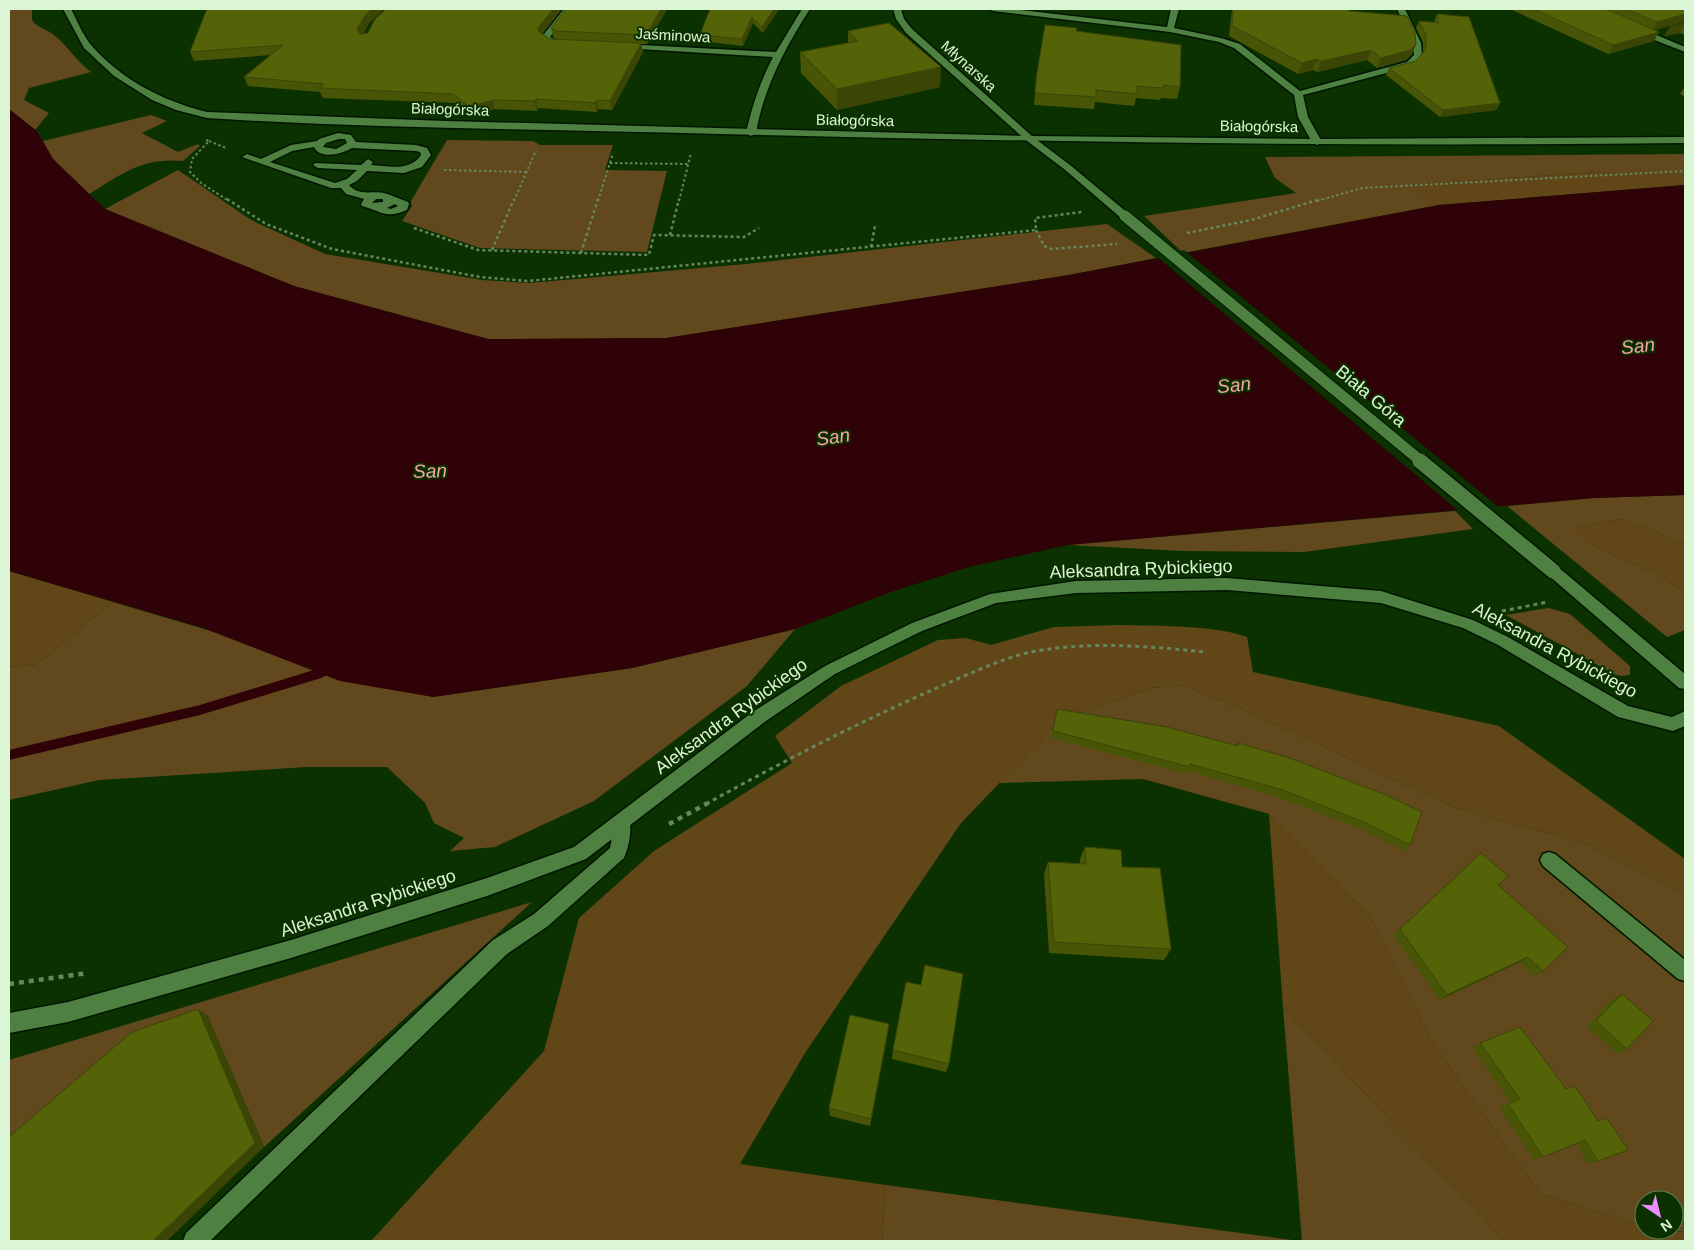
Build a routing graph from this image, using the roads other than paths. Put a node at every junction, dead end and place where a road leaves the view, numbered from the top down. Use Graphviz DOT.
graph roads {
  1 [pos="67,9"];
  2 [pos="568,9"];
  3 [pos="806,9"];
  4 [pos="897,9"];
  5 [pos="993,9"];
  6 [pos="1175,9"];
  7 [pos="1401,9"];
  8 [pos="1626,25"];
  9 [pos="1170,30"];
  10 [pos="1661,33"];
  11 [pos="1651,36"];
  12 [pos="574,44"];
  13 [pos="612,46"];
  14 [pos="1685,50"];
  15 [pos="778,55"];
  16 [pos="1298,94"];
  17 [pos="751,133"];
  18 [pos="1030,139"];
  19 [pos="1685,140"];
  20 [pos="1317,142"];
  21 [pos="318,144"];
  22 [pos="350,146"];
  23 [pos="380,147"];
  24 [pos="328,152"];
  25 [pos="247,158"];
  26 [pos="262,162"];
  27 [pos="318,165"];
  28 [pos="365,168"];
  29 [pos="305,177"];
  30 [pos="344,185"];
  31 [pos="385,204"];
  32 [pos="1685,683"];
  33 [pos="1685,718"];
  34 [pos="622,822"];
  35 [pos="1549,860"];
  36 [pos="1685,972"];
  37 [pos="9,1023"];
  38 [pos="194,1241"];
  1 -- 17 [label="street, Białogórska"];
  2 -- 12 [label="street"];
  3 -- 15 [label="street"];
  4 -- 18 [label="street, Młynarska"];
  5 -- 9 [label="street"];
  6 -- 9 [label="street"];
  7 -- 16 [label="street"];
  8 -- 11 [label="street"];
  9 -- 16 [label="street"];
  10 -- 11 [label="street"];
  11 -- 14 [label="street"];
  13 -- 15 [label="street, Jaśminowa"];
  15 -- 17 [label="street"];
  16 -- 20 [label="street"];
  17 -- 18 [label="street, Białogórska"];
  18 -- 20 [label="street, Białogórska"];
  18 -- 32 [label="street, Biała Góra, bridge"];
  19 -- 20 [label="street, Białogórska"];
  21 -- 22 [label="street"];
  21 -- 24 [label="street"];
  21 -- 26 [label="street"];
  22 -- 23 [label="street"];
  22 -- 24 [label="street"];
  23 -- 28 [label="street"];
  23 -- 28 [label="street"];
  24 -- 27 [label="street"];
  25 -- 26 [label="street"];
  26 -- 29 [label="street"];
  27 -- 28 [label="street"];
  27 -- 29 [label="street"];
  28 -- 30 [label="street"];
  29 -- 30 [label="street"];
  30 -- 31 [label="street"];
  33 -- 34 [label="street, Aleksandra Rybickiego"];
  34 -- 37 [label="street, Aleksandra Rybickiego"];
  34 -- 38 [label="street"];
  35 -- 36 [label="street"];
}
